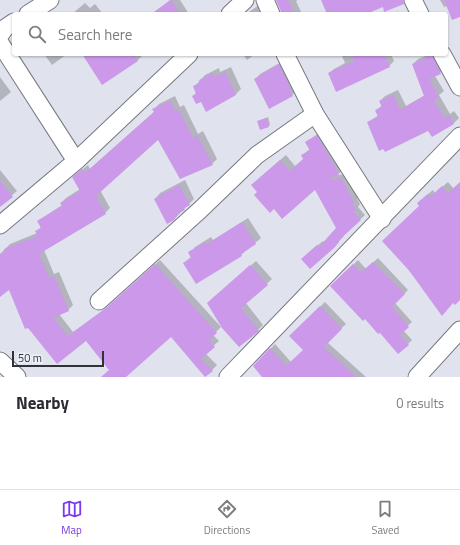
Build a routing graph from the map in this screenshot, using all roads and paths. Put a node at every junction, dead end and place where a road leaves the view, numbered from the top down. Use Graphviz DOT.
graph roads {
  1 [pos="50,0"];
  2 [pos="245,0"];
  3 [pos="266,0"];
  4 [pos="413,0"];
  5 [pos="31,12"];
  6 [pos="232,12"];
  7 [pos="269,12"];
  8 [pos="419,12"];
  9 [pos="12,23"];
  10 [pos="0,35"];
  11 [pos="0,43"];
  12 [pos="187,56"];
  13 [pos="286,56"];
  14 [pos="443,56"];
  15 [pos="460,87"];
  16 [pos="315,114"];
  17 [pos="460,136"];
  18 [pos="76,161"];
  19 [pos="382,219"];
  20 [pos="0,225"];
  21 [pos="99,301"];
  22 [pos="460,330"];
  23 [pos="0,361"];
  24 [pos="17,377"];
  25 [pos="228,377"];
  26 [pos="417,377"];
  1 -- 5 [label="street"];
  2 -- 6 [label="street"];
  3 -- 7 [label="street"];
  4 -- 8 [label="street"];
  9 -- 10 [label="street"];
  11 -- 18 [label="street"];
  12 -- 18 [label="street"];
  13 -- 16 [label="street"];
  14 -- 15 [label="street"];
  16 -- 19 [label="street"];
  16 -- 21 [label="street"];
  17 -- 19 [label="street"];
  18 -- 20 [label="street"];
  19 -- 25 [label="street"];
  22 -- 26 [label="street"];
  23 -- 24 [label="street"];
}
